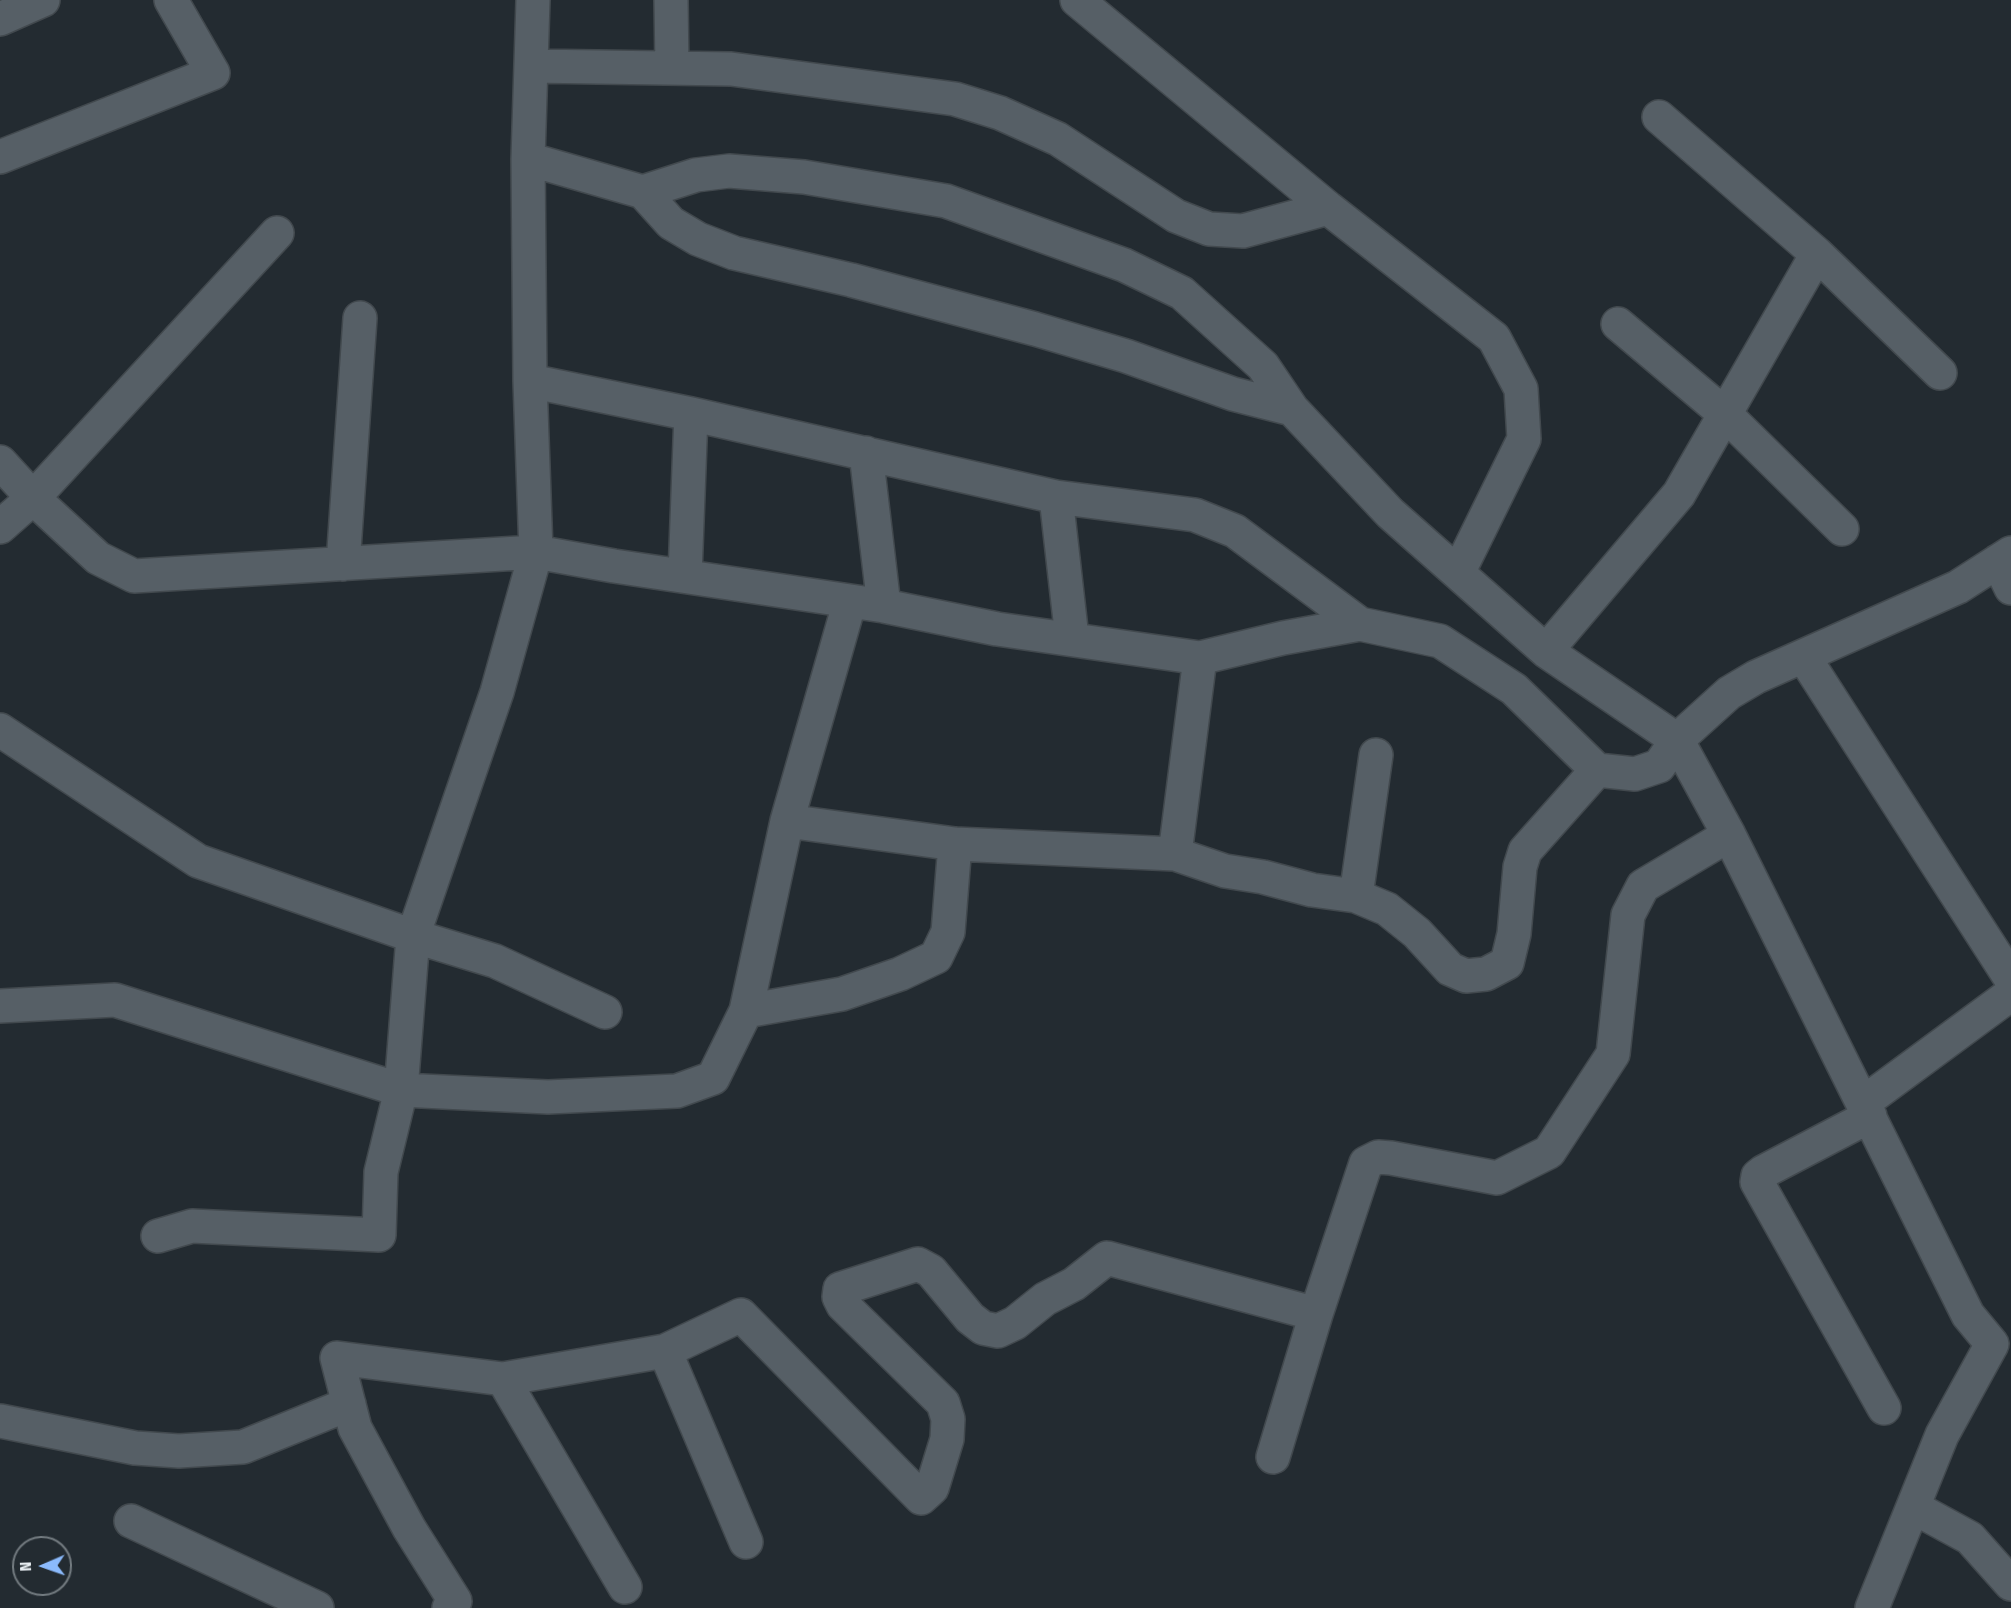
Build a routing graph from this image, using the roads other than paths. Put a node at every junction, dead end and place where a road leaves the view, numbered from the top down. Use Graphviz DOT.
graph roads {
  1 [pos="43,0"];
  2 [pos="171,0"];
  3 [pos="534,0"];
  4 [pos="671,0"];
  5 [pos="1077,0"];
  6 [pos="0,19"];
  7 [pos="531,66"];
  8 [pos="672,68"];
  9 [pos="1659,117"];
  10 [pos="0,157"];
  11 [pos="528,159"];
  12 [pos="643,192"];
  13 [pos="1328,208"];
  14 [pos="277,233"];
  15 [pos="1817,254"];
  16 [pos="360,318"];
  17 [pos="1618,324"];
  18 [pos="1940,373"];
  19 [pos="530,381"];
  20 [pos="1292,409"];
  21 [pos="691,414"];
  22 [pos="1726,415"];
  23 [pos="866,453"];
  24 [pos="0,462"];
  25 [pos="1056,497"];
  26 [pos="33,498"];
  27 [pos="0,527"];
  28 [pos="1842,529"];
  29 [pos="536,552"];
  30 [pos="344,564"];
  31 [pos="2007,567"];
  32 [pos="1458,573"];
  33 [pos="685,575"];
  34 [pos="850,601"];
  35 [pos="884,606"];
  36 [pos="1360,624"];
  37 [pos="1072,638"];
  38 [pos="1546,651"];
  39 [pos="1804,657"];
  40 [pos="1200,658"];
  41 [pos="0,730"];
  42 [pos="1677,740"];
  43 [pos="1376,754"];
  44 [pos="1597,770"];
  45 [pos="787,821"];
  46 [pos="1729,834"];
  47 [pos="955,844"];
  48 [pos="1175,854"];
  49 [pos="1356,897"];
  50 [pos="413,936"];
  51 [pos="2011,979"];
  52 [pos="2011,994"];
  53 [pos="0,1006"];
  54 [pos="746,1011"];
  55 [pos="605,1012"];
  56 [pos="401,1090"];
  57 [pos="1866,1109"];
  58 [pos="158,1236"];
  59 [pos="1316,1314"];
  60 [pos="2001,1341"];
  61 [pos="665,1351"];
  62 [pos="503,1379"];
  63 [pos="349,1404"];
  64 [pos="1884,1408"];
  65 [pos="0,1421"];
  66 [pos="1273,1457"];
  67 [pos="1913,1506"];
  68 [pos="131,1521"];
  69 [pos="746,1542"];
  70 [pos="2011,1584"];
  71 [pos="625,1587"];
  72 [pos="317,1608"];
  73 [pos="449,1608"];
  74 [pos="1872,1608"];
  1 -- 6 [label="street"];
  2 -- 10 [label="street"];
  3 -- 7 [label="street"];
  4 -- 8 [label="street"];
  5 -- 13 [label="street"];
  7 -- 8 [label="street"];
  7 -- 11 [label="street"];
  8 -- 13 [label="street"];
  9 -- 15 [label="street"];
  11 -- 12 [label="street"];
  11 -- 19 [label="street"];
  12 -- 20 [label="street"];
  12 -- 20 [label="street"];
  13 -- 32 [label="street"];
  14 -- 26 [label="street"];
  15 -- 18 [label="street"];
  15 -- 22 [label="street"];
  16 -- 30 [label="street"];
  17 -- 22 [label="street"];
  19 -- 21 [label="street"];
  19 -- 29 [label="street"];
  20 -- 32 [label="street"];
  21 -- 23 [label="street"];
  21 -- 33 [label="street"];
  22 -- 28 [label="street"];
  22 -- 38 [label="street"];
  23 -- 25 [label="street"];
  23 -- 35 [label="street"];
  24 -- 26 [label="street"];
  25 -- 36 [label="street"];
  25 -- 37 [label="street"];
  26 -- 27 [label="street"];
  26 -- 30 [label="street"];
  29 -- 30 [label="street"];
  29 -- 33 [label="street"];
  29 -- 50 [label="street"];
  31 -- 39 [label="street"];
  32 -- 38 [label="street"];
  33 -- 34 [label="street"];
  34 -- 35 [label="street"];
  34 -- 45 [label="street"];
  35 -- 37 [label="street"];
  36 -- 40 [label="street"];
  36 -- 44 [label="street"];
  37 -- 40 [label="street"];
  38 -- 42 [label="street"];
  39 -- 42 [label="street"];
  39 -- 51 [label="street"];
  40 -- 48 [label="street"];
  41 -- 50 [label="street"];
  42 -- 44 [label="street"];
  42 -- 46 [label="street"];
  43 -- 49 [label="street"];
  44 -- 49 [label="street"];
  45 -- 47 [label="street"];
  45 -- 54 [label="street"];
  46 -- 57 [label="street"];
  46 -- 59 [label="street"];
  47 -- 48 [label="street"];
  47 -- 54 [label="street"];
  48 -- 49 [label="street"];
  50 -- 55 [label="street"];
  50 -- 56 [label="street"];
  52 -- 57 [label="street"];
  53 -- 56 [label="street"];
  54 -- 56 [label="street"];
  56 -- 58 [label="street"];
  57 -- 60 [label="street"];
  57 -- 64 [label="street"];
  59 -- 61 [label="street"];
  59 -- 66 [label="street"];
  60 -- 67 [label="street"];
  61 -- 62 [label="street"];
  61 -- 69 [label="street"];
  62 -- 63 [label="street"];
  62 -- 71 [label="street"];
  63 -- 65 [label="street"];
  63 -- 73 [label="street"];
  67 -- 70 [label="street"];
  67 -- 74 [label="street"];
  68 -- 72 [label="street"];
}
